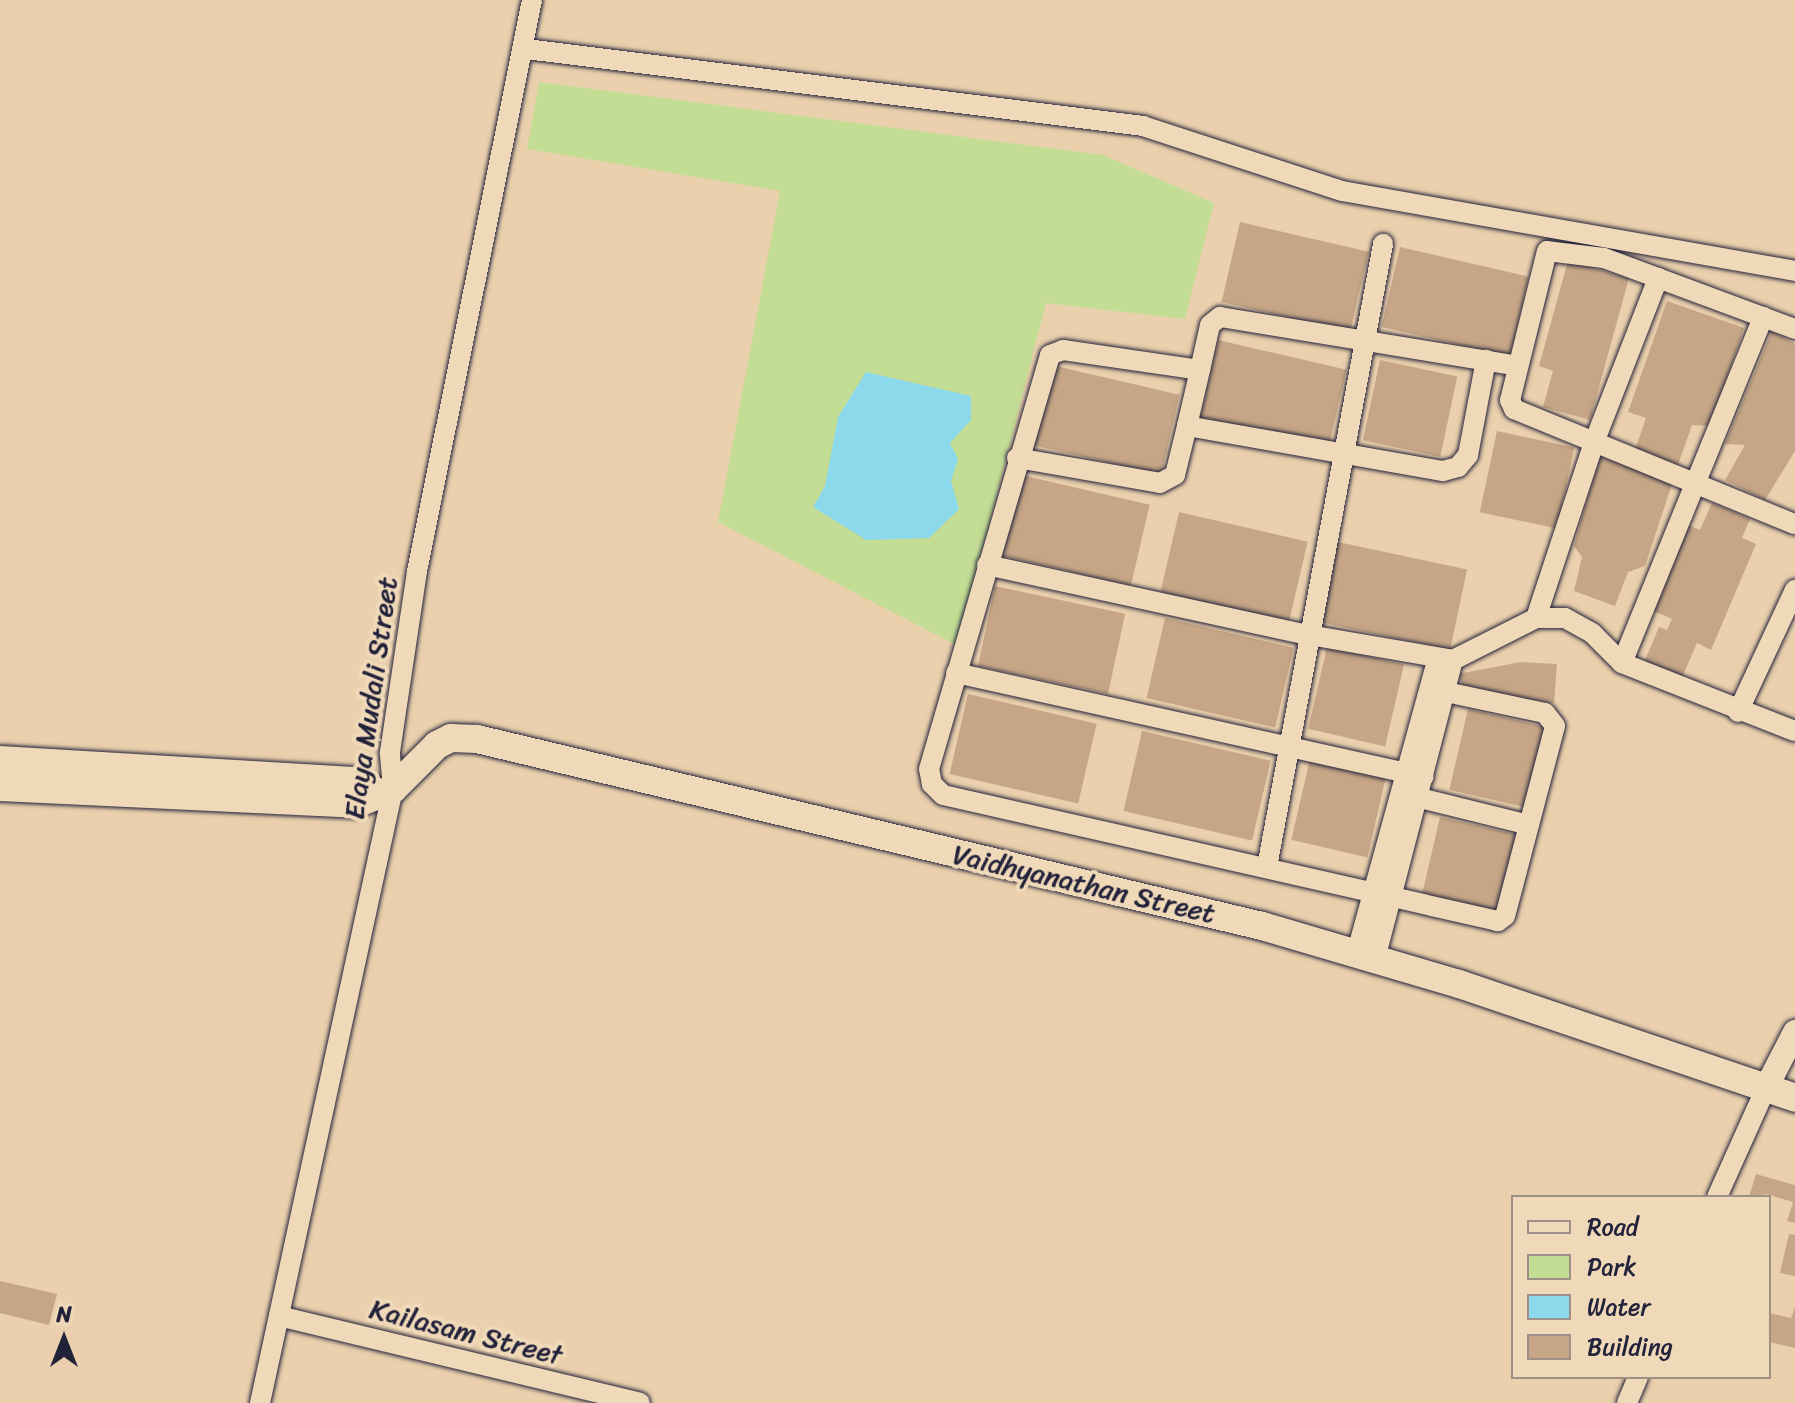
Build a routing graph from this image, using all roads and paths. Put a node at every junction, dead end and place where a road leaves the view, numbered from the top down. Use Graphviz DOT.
graph roads {
  1 [pos="532,0"];
  2 [pos="526,49"];
  3 [pos="1383,244"];
  4 [pos="1795,271"];
  5 [pos="1658,278"];
  6 [pos="1763,317"];
  7 [pos="1795,329"];
  8 [pos="1365,341"];
  9 [pos="1486,360"];
  10 [pos="1518,366"];
  11 [pos="1200,370"];
  12 [pos="1187,426"];
  13 [pos="1595,440"];
  14 [pos="1342,455"];
  15 [pos="1017,458"];
  16 [pos="1696,483"];
  17 [pos="1795,524"];
  18 [pos="987,565"];
  19 [pos="1795,590"];
  20 [pos="1536,618"];
  21 [pos="1309,635"];
  22 [pos="1446,659"];
  23 [pos="1622,663"];
  24 [pos="956,673"];
  25 [pos="1446,692"];
  26 [pos="1738,712"];
  27 [pos="1795,731"];
  28 [pos="1289,747"];
  29 [pos="0,760"];
  30 [pos="1416,775"];
  31 [pos="154,780"];
  32 [pos="0,787"];
  33 [pos="385,790"];
  34 [pos="1420,798"];
  35 [pos="1529,825"];
  36 [pos="1267,867"];
  37 [pos="1383,894"];
  38 [pos="1366,957"];
  39 [pos="1795,1032"];
  40 [pos="1767,1086"];
  41 [pos="1795,1098"];
  42 [pos="1718,1195"];
  43 [pos="279,1316"];
  44 [pos="1637,1379"];
  45 [pos="634,1402"];
  46 [pos="260,1403"];
  47 [pos="1627,1403"];
  1 -- 2 [label="street, Elaya Mudali Street"];
  2 -- 4 [label="street"];
  2 -- 33 [label="street, Elaya Mudali Street"];
  3 -- 8 [label="street"];
  5 -- 6 [label="street"];
  5 -- 10 [label="street"];
  5 -- 13 [label="street"];
  6 -- 7 [label="street"];
  6 -- 16 [label="street"];
  8 -- 9 [label="street"];
  8 -- 11 [label="street"];
  8 -- 14 [label="street"];
  9 -- 10 [label="street"];
  9 -- 14 [label="street"];
  10 -- 13 [label="street"];
  11 -- 12 [label="street"];
  11 -- 15 [label="street"];
  12 -- 14 [label="street"];
  12 -- 15 [label="street"];
  13 -- 16 [label="street"];
  13 -- 20 [label="street"];
  14 -- 21 [label="street"];
  15 -- 18 [label="street"];
  16 -- 17 [label="street"];
  16 -- 23 [label="street"];
  18 -- 21 [label="street"];
  18 -- 24 [label="street"];
  19 -- 26 [label="street"];
  20 -- 22 [label="street"];
  20 -- 23 [label="street"];
  21 -- 22 [label="street"];
  21 -- 28 [label="street"];
  22 -- 25 [label="street"];
  22 -- 30 [label="street"];
  23 -- 26 [label="street"];
  24 -- 28 [label="street"];
  24 -- 36 [label="street"];
  25 -- 30 [label="street"];
  25 -- 35 [label="street"];
  26 -- 27 [label="street"];
  28 -- 30 [label="street"];
  28 -- 36 [label="street"];
  29 -- 31 [label="main road"];
  30 -- 34 [label="street"];
  30 -- 37 [label="street"];
  31 -- 32 [label="main road"];
  31 -- 33 [label="main road, Vaidhyanathan Street"];
  33 -- 38 [label="main road, Vaidhyanathan Street"];
  33 -- 43 [label="street, Elaya Mudali Street"];
  34 -- 35 [label="street"];
  34 -- 37 [label="street"];
  35 -- 37 [label="street"];
  36 -- 37 [label="street"];
  37 -- 38 [label="street"];
  38 -- 40 [label="main road, Vaidhyanathan Street"];
  39 -- 40 [label="street"];
  40 -- 41 [label="main road, Vaidhyanathan Street"];
  40 -- 42 [label="street"];
  43 -- 45 [label="street, Kailasam Street"];
  43 -- 46 [label="street, Elaya Mudali Street"];
  44 -- 47 [label="street"];
}
